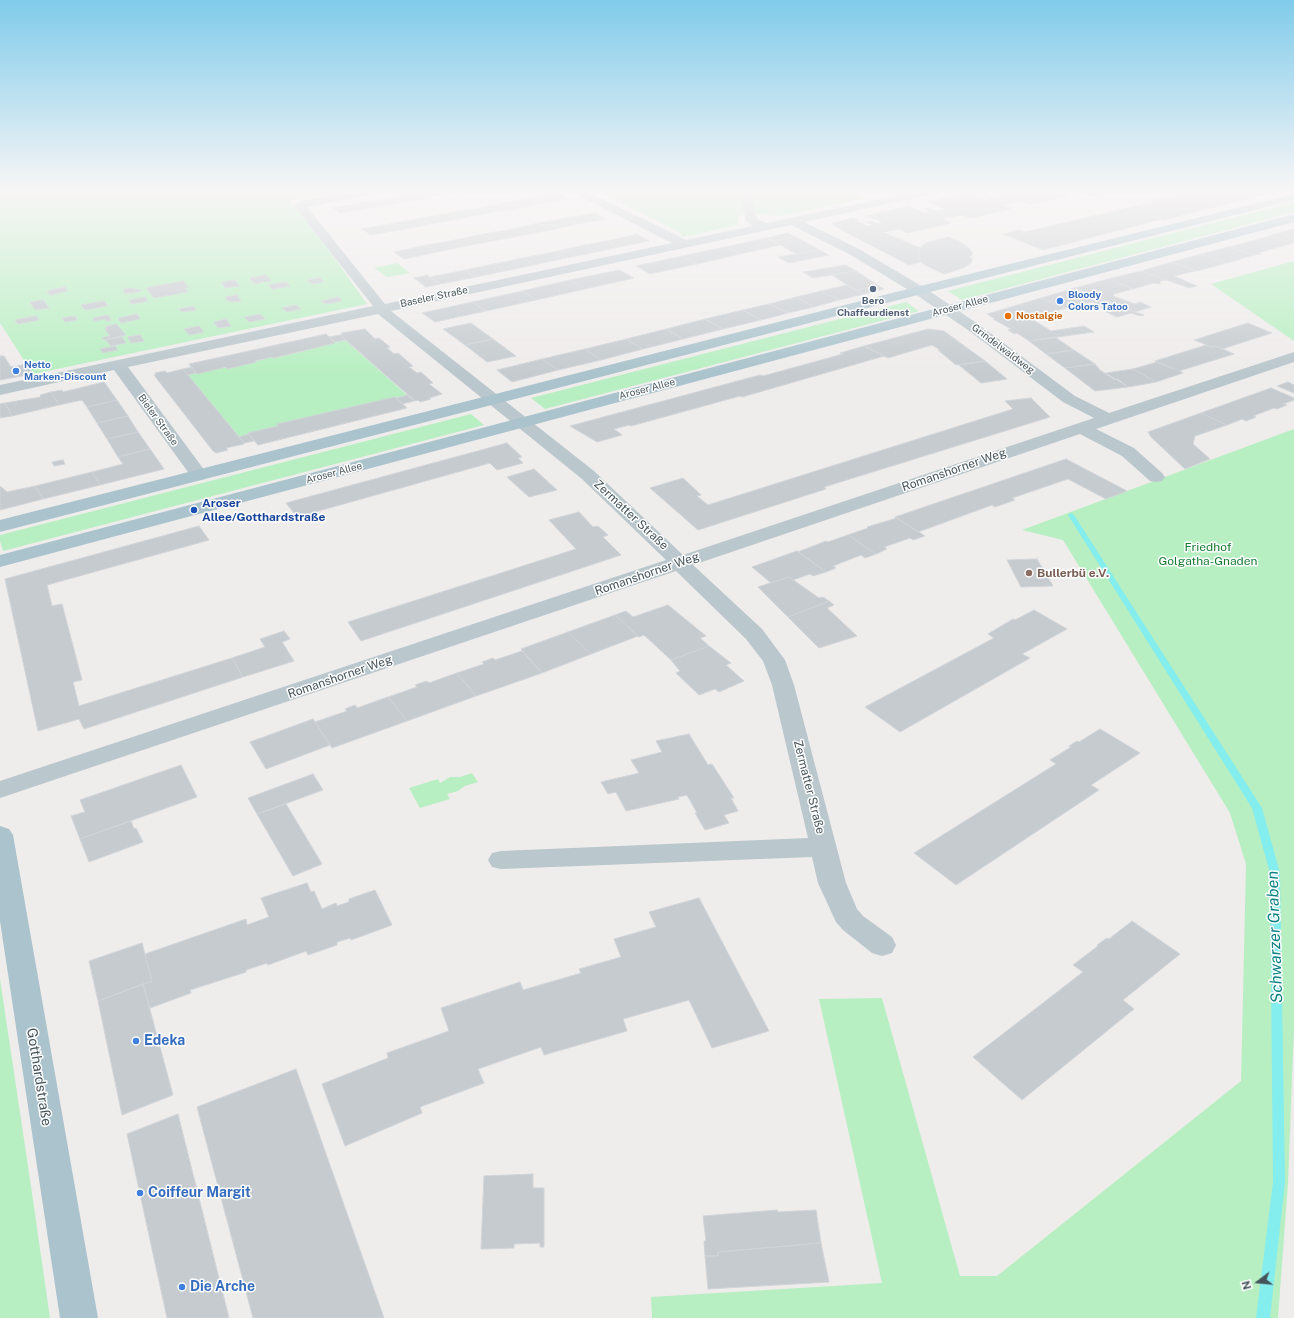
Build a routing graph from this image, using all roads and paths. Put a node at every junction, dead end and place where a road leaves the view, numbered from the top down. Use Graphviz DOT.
graph roads {
  1 [pos="336,252"];
  2 [pos="649,252"];
  3 [pos="854,252"];
  4 [pos="1077,252"];
  5 [pos="1168,252"];
  6 [pos="920,291"];
  7 [pos="382,309"];
  8 [pos="948,310"];
  9 [pos="1294,358"];
  10 [pos="118,365"];
  11 [pos="0,390"];
  12 [pos="494,400"];
  13 [pos="1107,419"];
  14 [pos="523,422"];
  15 [pos="1081,428"];
  16 [pos="199,475"];
  17 [pos="1156,477"];
  18 [pos="0,526"];
  19 [pos="0,561"];
  20 [pos="680,562"];
  21 [pos="0,790"];
  22 [pos="0,835"];
  23 [pos="824,847"];
  24 [pos="501,860"];
  25 [pos="882,945"];
  26 [pos="78,1318"];
  1 -- 7 [label="street, Zermatter Straße"];
  2 -- 7 [label="street, Baseler Straße"];
  3 -- 6 [label="street, Grindelwaldweg"];
  4 -- 6 [label="main road, Aroser Allee"];
  5 -- 8 [label="main road, Aroser Allee"];
  6 -- 8 [label="street, Grindelwaldweg"];
  6 -- 12 [label="main road, Aroser Allee"];
  7 -- 10 [label="street, Baseler Straße"];
  7 -- 12 [label="street, Zermatter Straße"];
  8 -- 13 [label="street, Grindelwaldweg"];
  8 -- 14 [label="main road, Aroser Allee"];
  9 -- 13 [label="street, Romanshorner Weg"];
  10 -- 11 [label="street, Baseler Straße"];
  10 -- 16 [label="street, Bieler Straße"];
  12 -- 14 [label="street, Zermatter Straße"];
  12 -- 16 [label="main road, Aroser Allee"];
  13 -- 15 [label="street, Romanshorner Weg"];
  14 -- 19 [label="main road, Aroser Allee"];
  14 -- 20 [label="street, Zermatter Straße"];
  15 -- 17 [label="street"];
  15 -- 20 [label="street, Romanshorner Weg"];
  16 -- 18 [label="main road, Aroser Allee"];
  20 -- 21 [label="street, Romanshorner Weg"];
  20 -- 23 [label="street, Zermatter Straße"];
  22 -- 26 [label="main road, Gotthardstraße"];
  23 -- 24 [label="street"];
  23 -- 25 [label="street, Zermatter Straße"];
}
